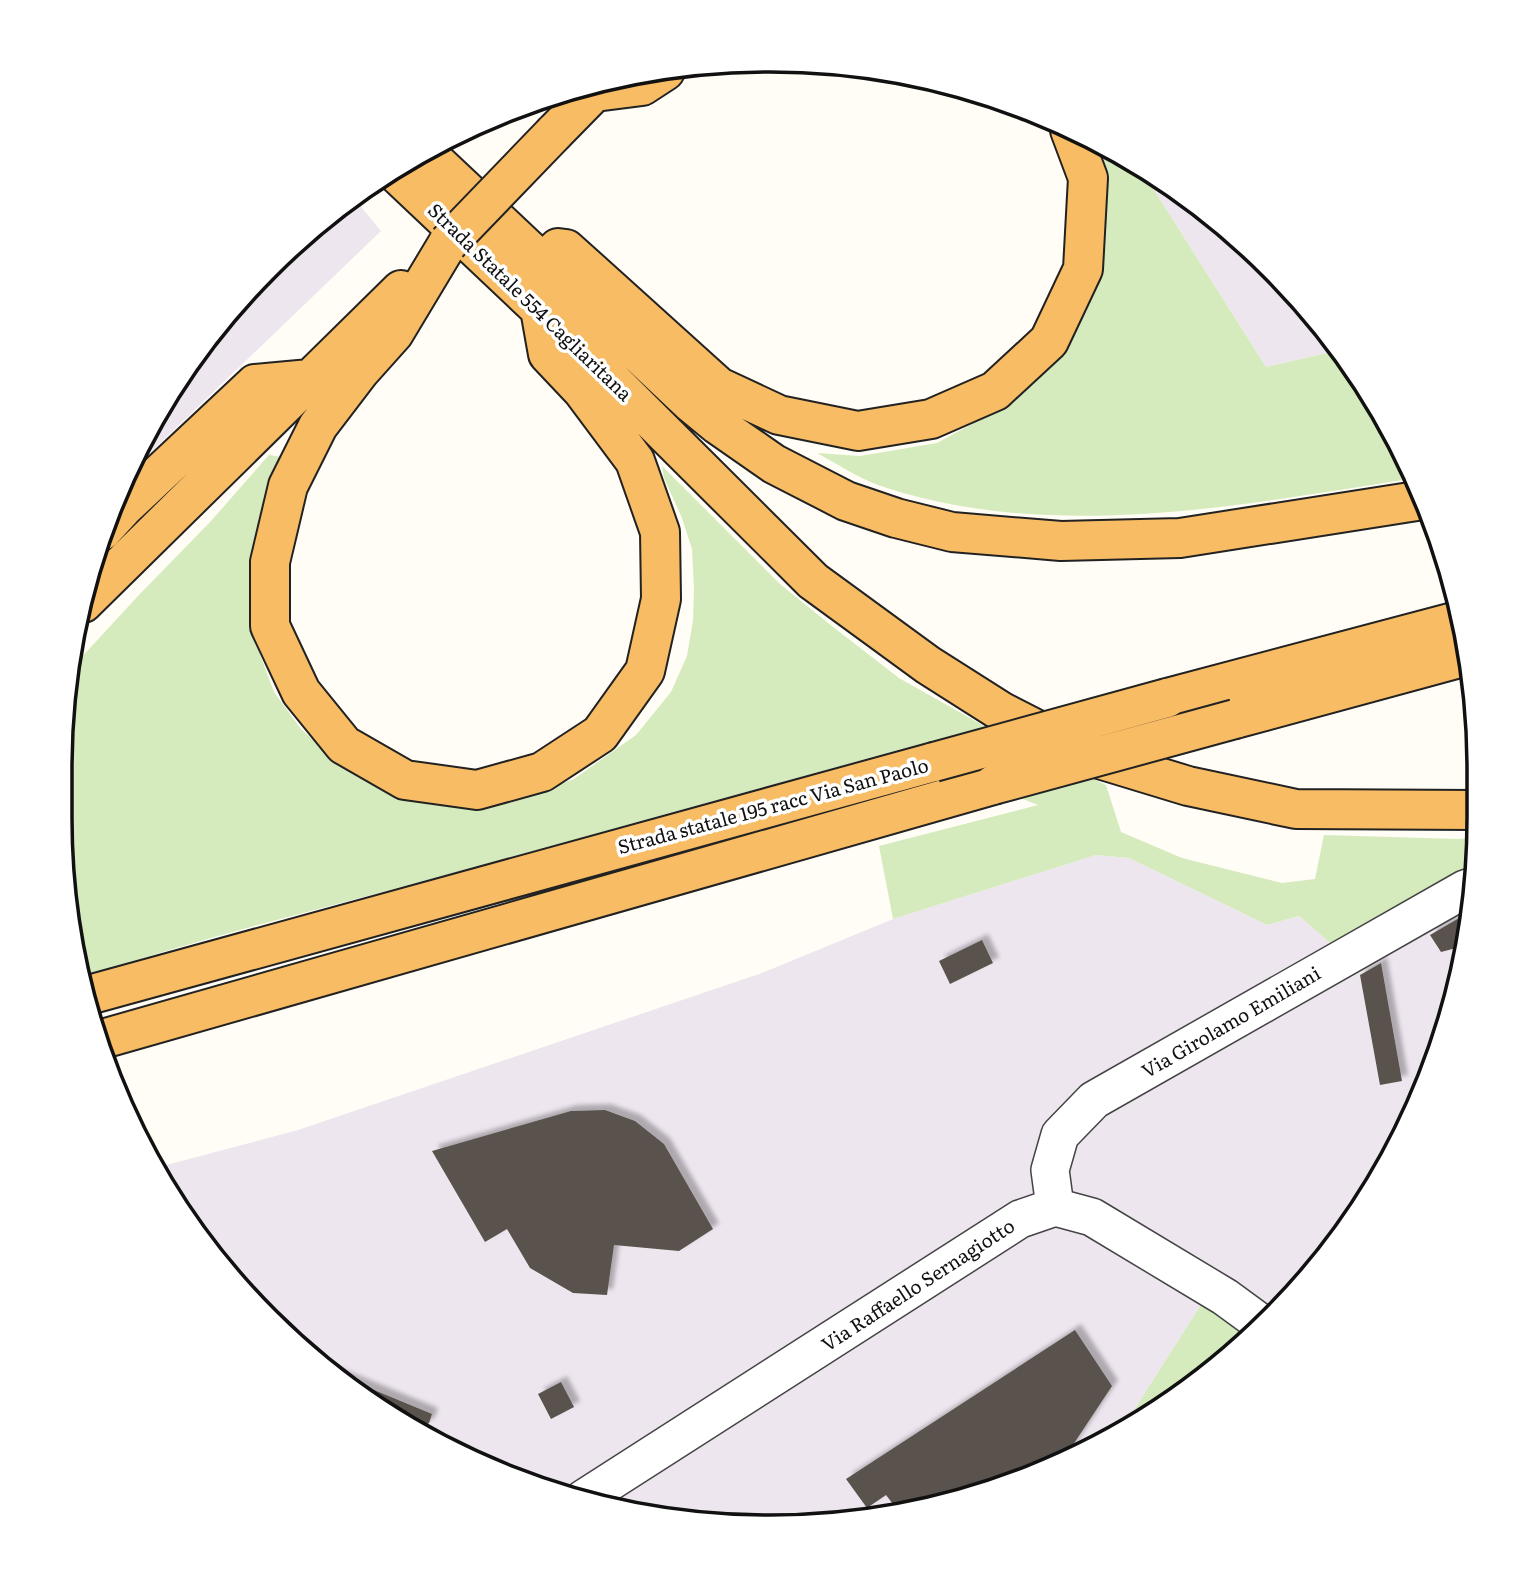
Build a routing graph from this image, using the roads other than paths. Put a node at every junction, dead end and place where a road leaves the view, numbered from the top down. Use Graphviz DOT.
graph roads {
  1 [pos="647,83"];
  2 [pos="629,86"];
  3 [pos="591,96"];
  4 [pos="1075,142"];
  5 [pos="432,159"];
  6 [pos="401,177"];
  7 [pos="519,241"];
  8 [pos="540,309"];
  9 [pos="385,324"];
  10 [pos="310,379"];
  11 [pos="1413,501"];
  12 [pos="123,509"];
  13 [pos="96,591"];
  14 [pos="1451,623"];
  15 [pos="1458,658"];
  16 [pos="1467,810"];
  17 [pos="1463,890"];
  18 [pos="95,993"];
  19 [pos="108,1038"];
  20 [pos="1055,1207"];
  21 [pos="1255,1319"];
  22 [pos="594,1492"];
  1 -- 2 [label="highway"];
  3 -- 9 [label="highway, bridge"];
  4 -- 7 [label="highway"];
  5 -- 7 [label="highway, Strada Statale 554 Cagliaritana"];
  6 -- 8 [label="highway, Strada Statale 554 Cagliaritana"];
  7 -- 11 [label="highway, Strada Statale 554 Cagliaritana"];
  8 -- 9 [label="highway"];
  8 -- 16 [label="highway, Strada Statale 554 Cagliaritana"];
  9 -- 10 [label="highway"];
  10 -- 12 [label="highway"];
  10 -- 13 [label="highway"];
  14 -- 18 [label="highway, Strada statale 195 racc Via San Paolo, bridge"];
  15 -- 19 [label="highway, Strada statale 195 racc Via San Paolo, bridge"];
  17 -- 20 [label="street, Via Girolamo Emiliani"];
  20 -- 21 [label="street"];
  20 -- 22 [label="street, Via Raffaello Sernagiotto"];
}
